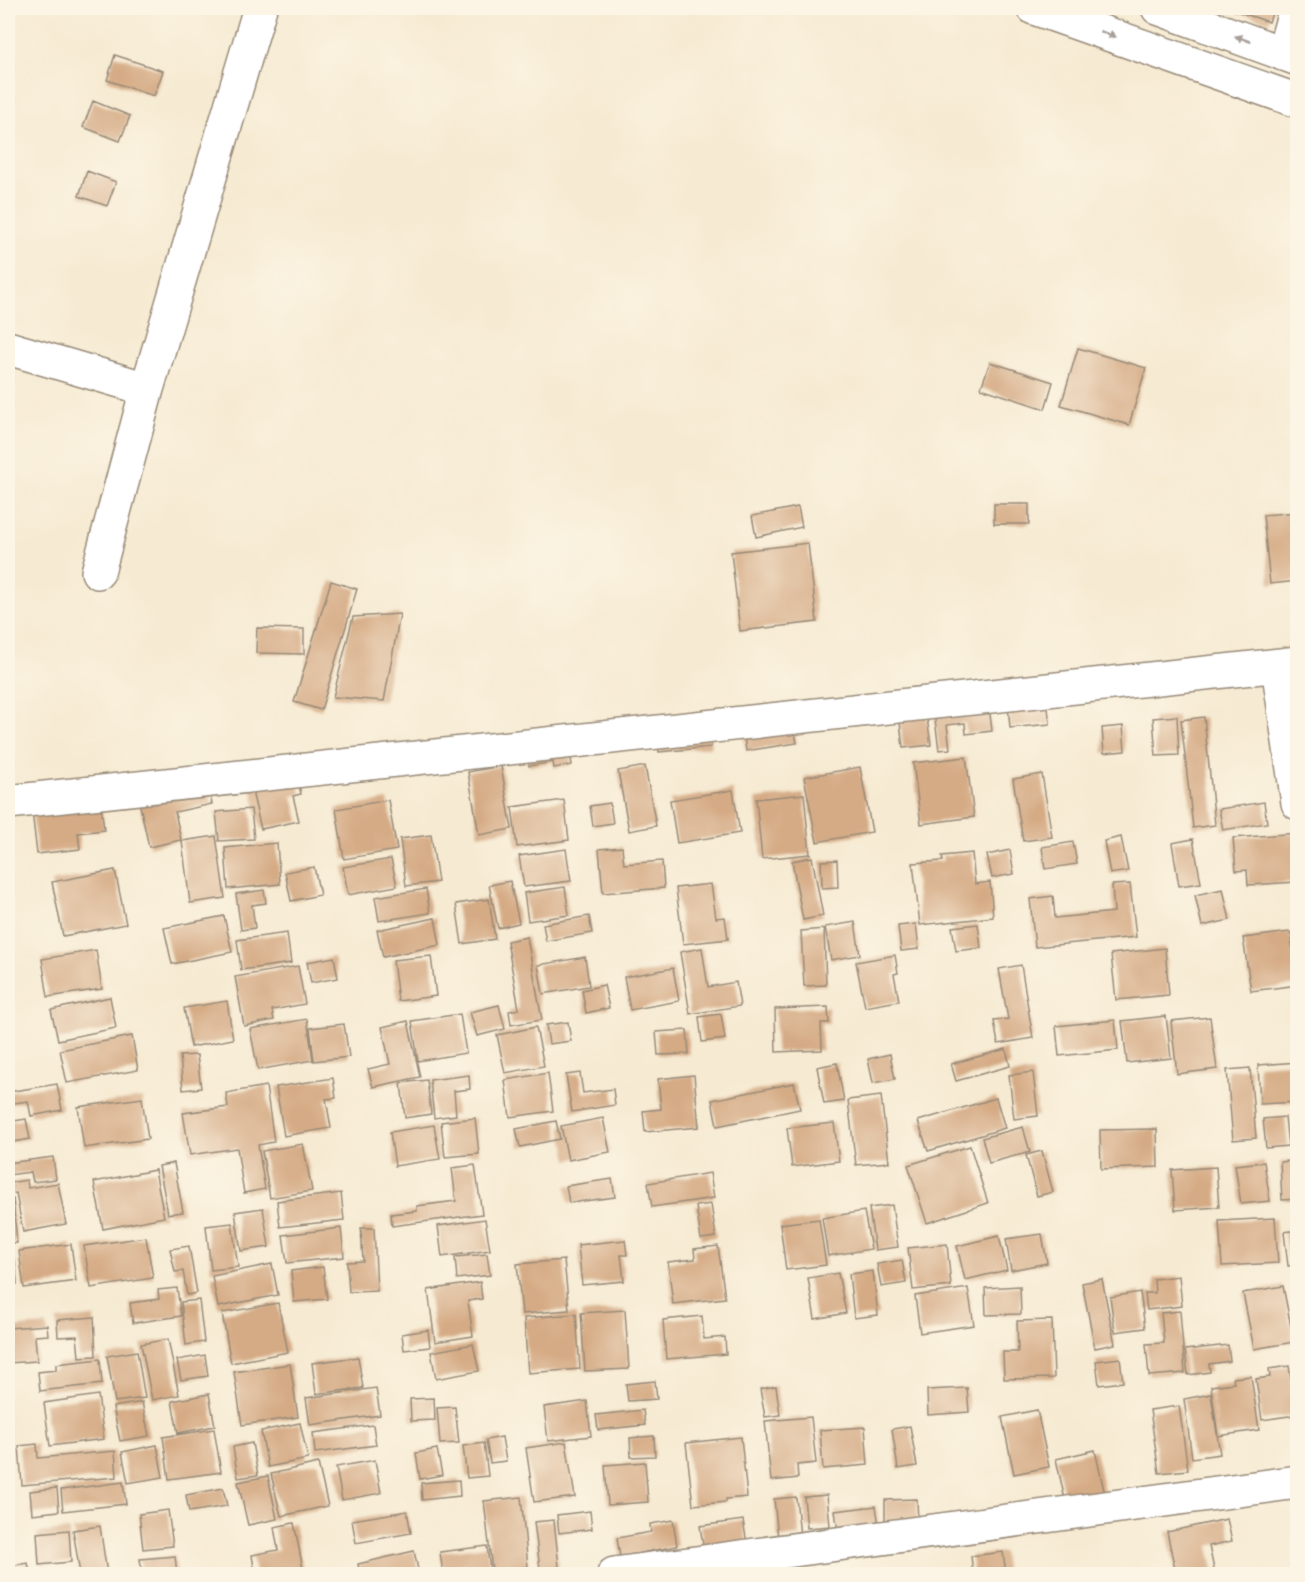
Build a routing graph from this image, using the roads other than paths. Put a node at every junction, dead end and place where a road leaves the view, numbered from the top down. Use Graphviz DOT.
graph roads {
  1 [pos="260,8"];
  2 [pos="1034,8"];
  3 [pos="1158,8"];
  4 [pos="1296,8"];
  5 [pos="1290,56"];
  6 [pos="1298,101"];
  7 [pos="8,348"];
  8 [pos="147,390"];
  9 [pos="98,572"];
  10 [pos="1288,664"];
  11 [pos="8,802"];
  12 [pos="1298,803"];
  13 [pos="1298,1482"];
  14 [pos="614,1575"];
  1 -- 8 [label="street"];
  2 -- 6 [label="street, one-way"];
  5 -- 3 [label="street, one-way"];
  4 -- 5 [label="street"];
  7 -- 8 [label="street"];
  8 -- 9 [label="street"];
  10 -- 11 [label="street"];
  10 -- 12 [label="street"];
  13 -- 14 [label="street"];
}
